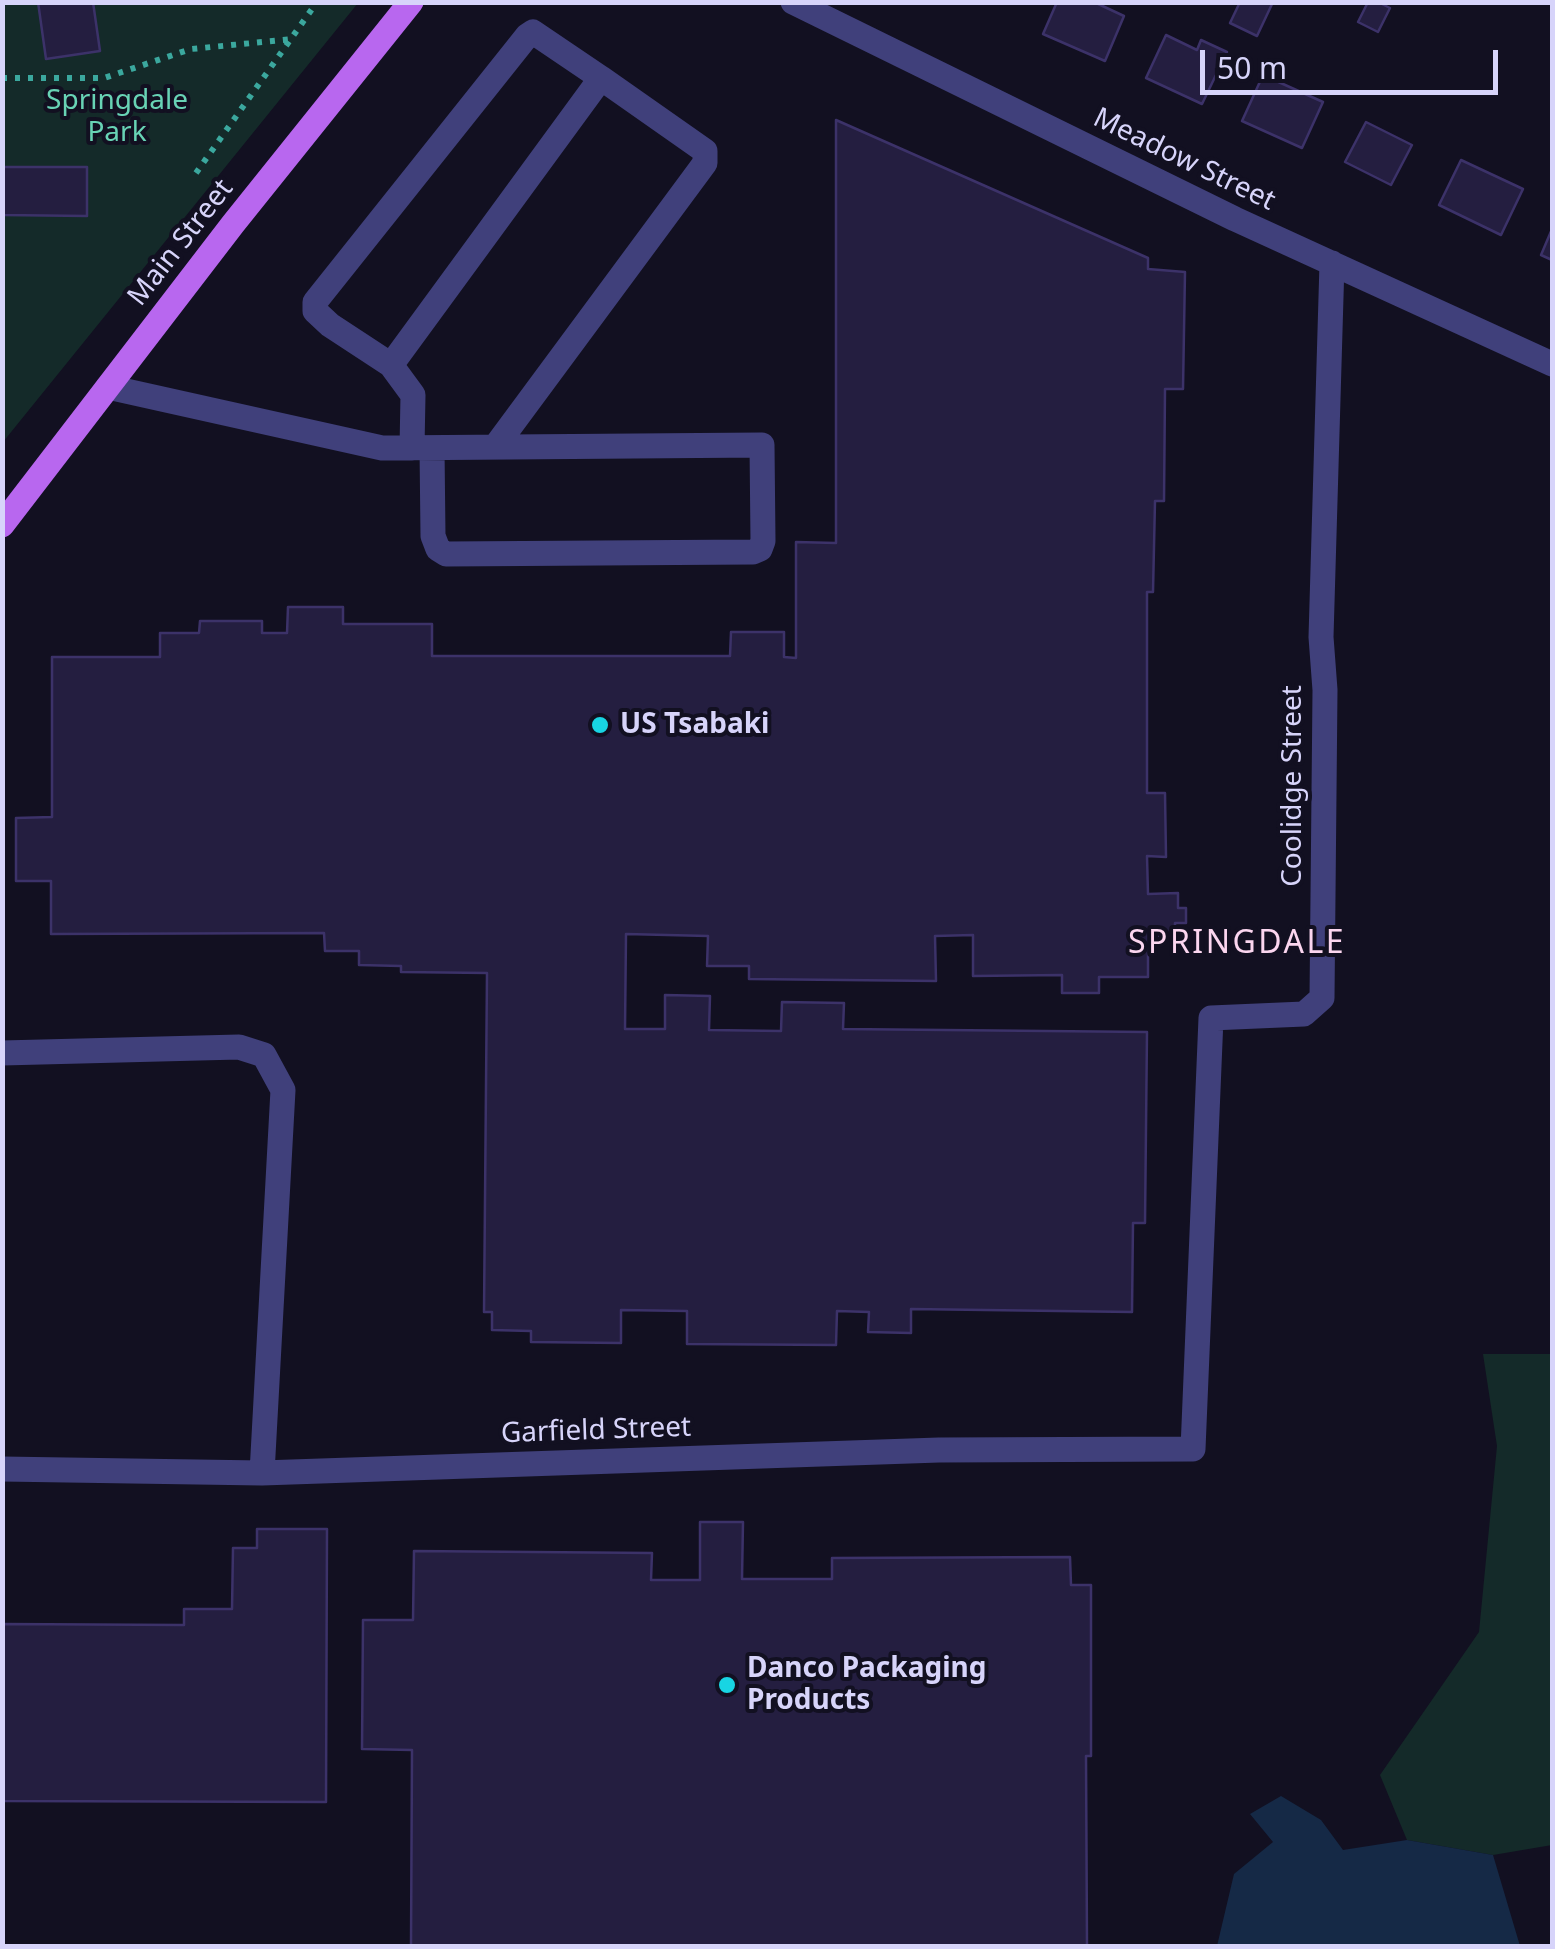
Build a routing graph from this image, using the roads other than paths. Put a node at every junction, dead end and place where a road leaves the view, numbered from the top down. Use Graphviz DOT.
graph roads {
  1 [pos="411,2"];
  2 [pos="793,2"];
  3 [pos="601,78"];
  4 [pos="1332,263"];
  5 [pos="1552,364"];
  6 [pos="390,366"];
  7 [pos="108,387"];
  8 [pos="495,447"];
  9 [pos="422,448"];
  10 [pos="2,525"];
  11 [pos="2,1053"];
  12 [pos="1191,1449"];
  13 [pos="2,1469"];
  14 [pos="262,1473"];
  1 -- 7 [label="main road, Main Street"];
  2 -- 4 [label="street, Meadow Street"];
  3 -- 6 [label="street"];
  3 -- 6 [label="street"];
  3 -- 8 [label="street"];
  4 -- 5 [label="street, Meadow Street"];
  4 -- 12 [label="street, Coolidge Street"];
  6 -- 9 [label="street"];
  7 -- 9 [label="street"];
  7 -- 10 [label="main road, Main Street"];
  8 -- 9 [label="street"];
  8 -- 9 [label="street"];
  11 -- 14 [label="street"];
  12 -- 14 [label="street, Garfield Street"];
  13 -- 14 [label="street, Garfield Street"];
}
